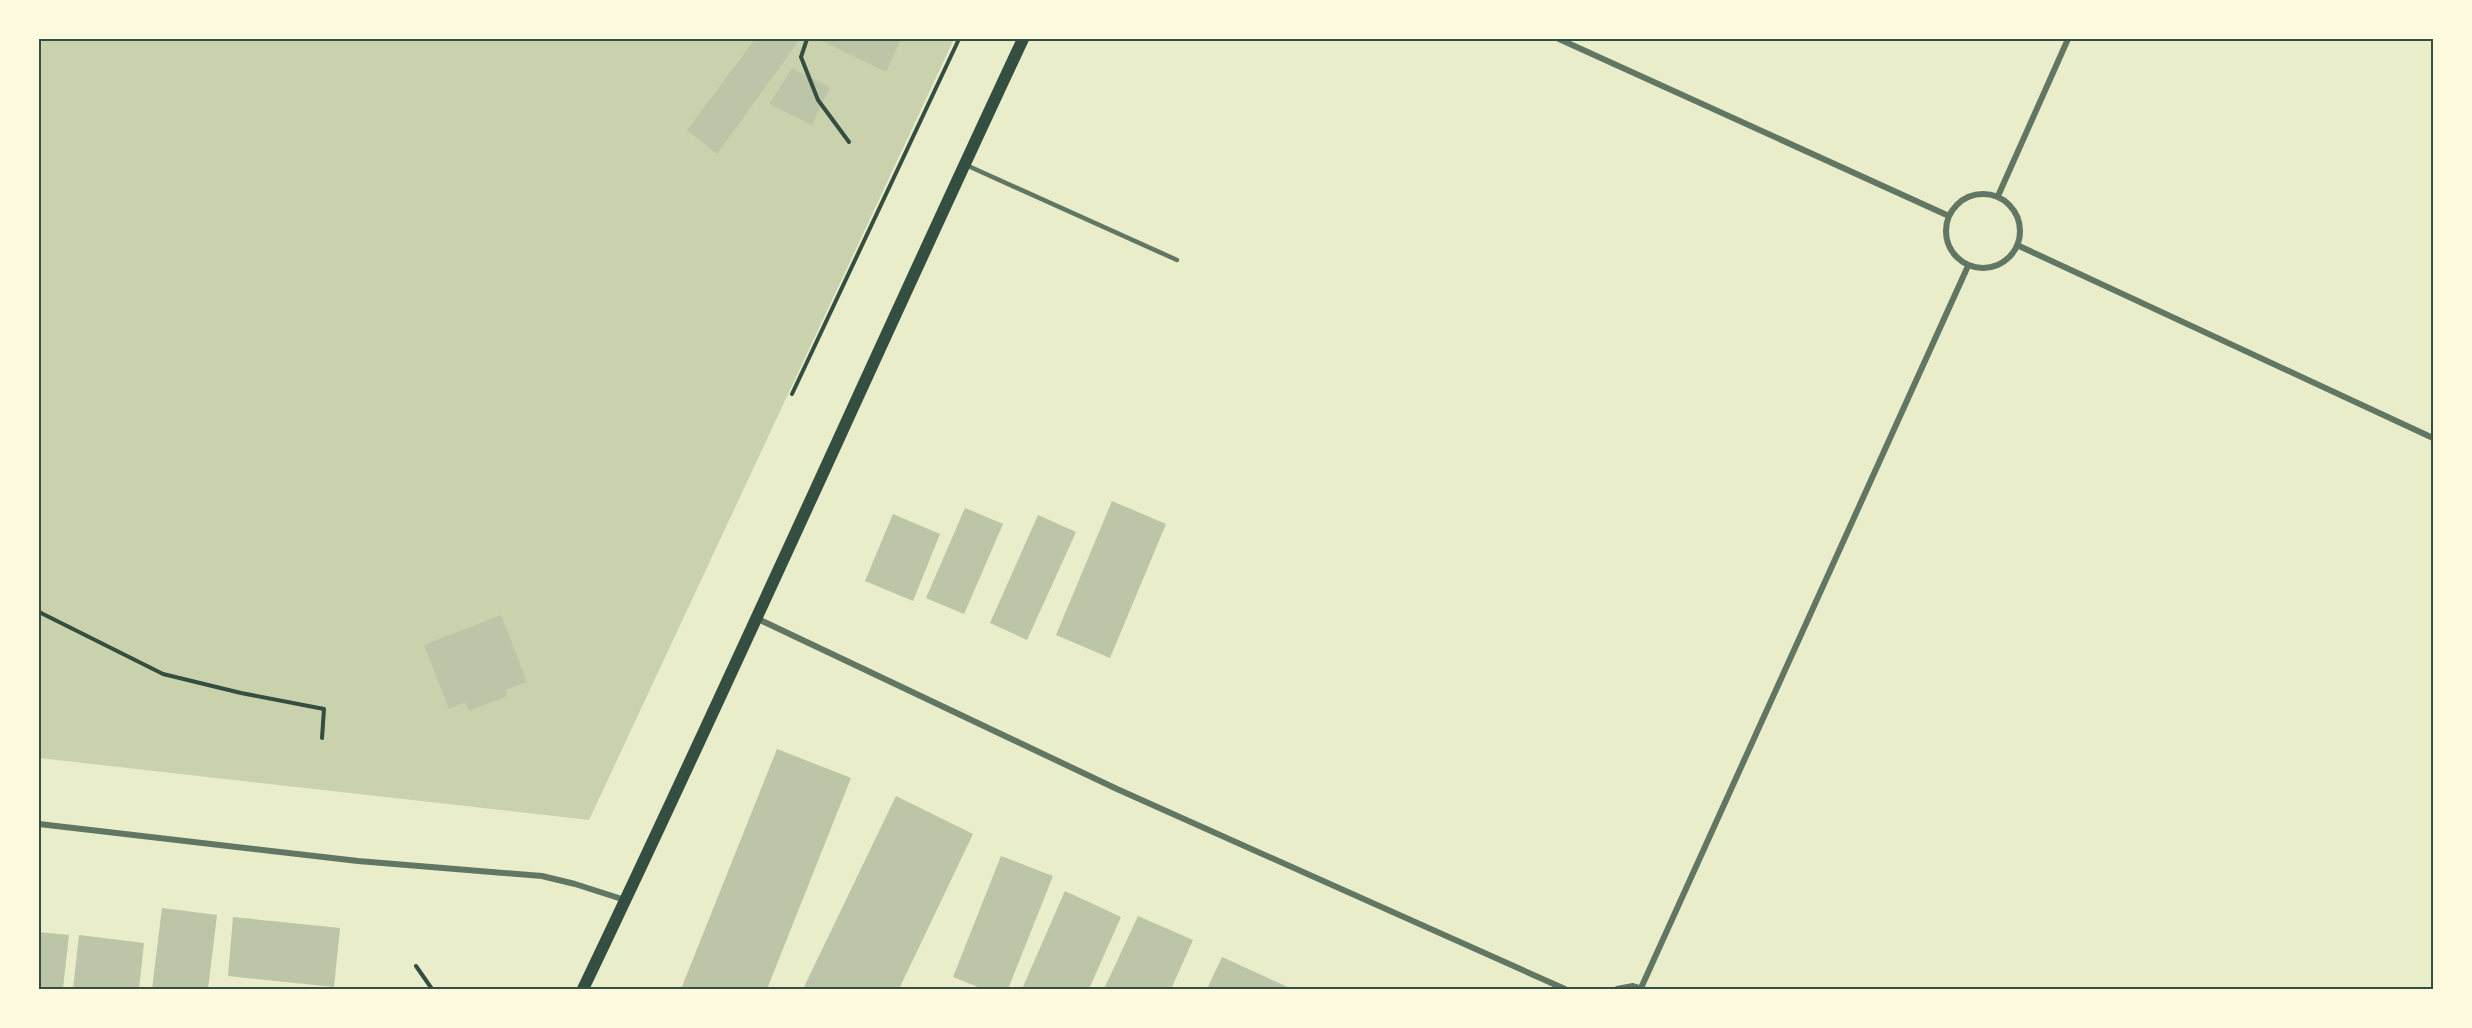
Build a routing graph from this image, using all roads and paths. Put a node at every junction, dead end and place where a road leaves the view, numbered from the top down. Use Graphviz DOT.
graph roads {
  1 [pos="807,39"];
  2 [pos="959,39"];
  3 [pos="1023,39"];
  4 [pos="1559,39"];
  5 [pos="2068,39"];
  6 [pos="849,142"];
  7 [pos="964,164"];
  8 [pos="1998,196"];
  9 [pos="1948,216"];
  10 [pos="2017,244"];
  11 [pos="1177,260"];
  12 [pos="1968,266"];
  13 [pos="792,394"];
  14 [pos="2433,438"];
  15 [pos="39,612"];
  16 [pos="758,619"];
  17 [pos="322,738"];
  18 [pos="39,824"];
  19 [pos="626,901"];
  20 [pos="416,966"];
  21 [pos="1642,988"];
  22 [pos="432,989"];
  23 [pos="583,989"];
  24 [pos="1564,989"];
  25 [pos="1617,989"];
  1 -- 6 [label="path"];
  2 -- 13 [label="path"];
  3 -- 7 [label="main road"];
  4 -- 9 [label="street"];
  5 -- 8 [label="street"];
  7 -- 11 [label="lane"];
  7 -- 16 [label="main road"];
  8 -- 9 [label="street"];
  8 -- 10 [label="street"];
  9 -- 12 [label="street"];
  10 -- 12 [label="street"];
  10 -- 14 [label="street"];
  12 -- 21 [label="street"];
  15 -- 17 [label="path"];
  16 -- 19 [label="main road"];
  16 -- 24 [label="street"];
  18 -- 19 [label="street"];
  19 -- 23 [label="main road"];
  20 -- 22 [label="path"];
  21 -- 25 [label="street"];
}
